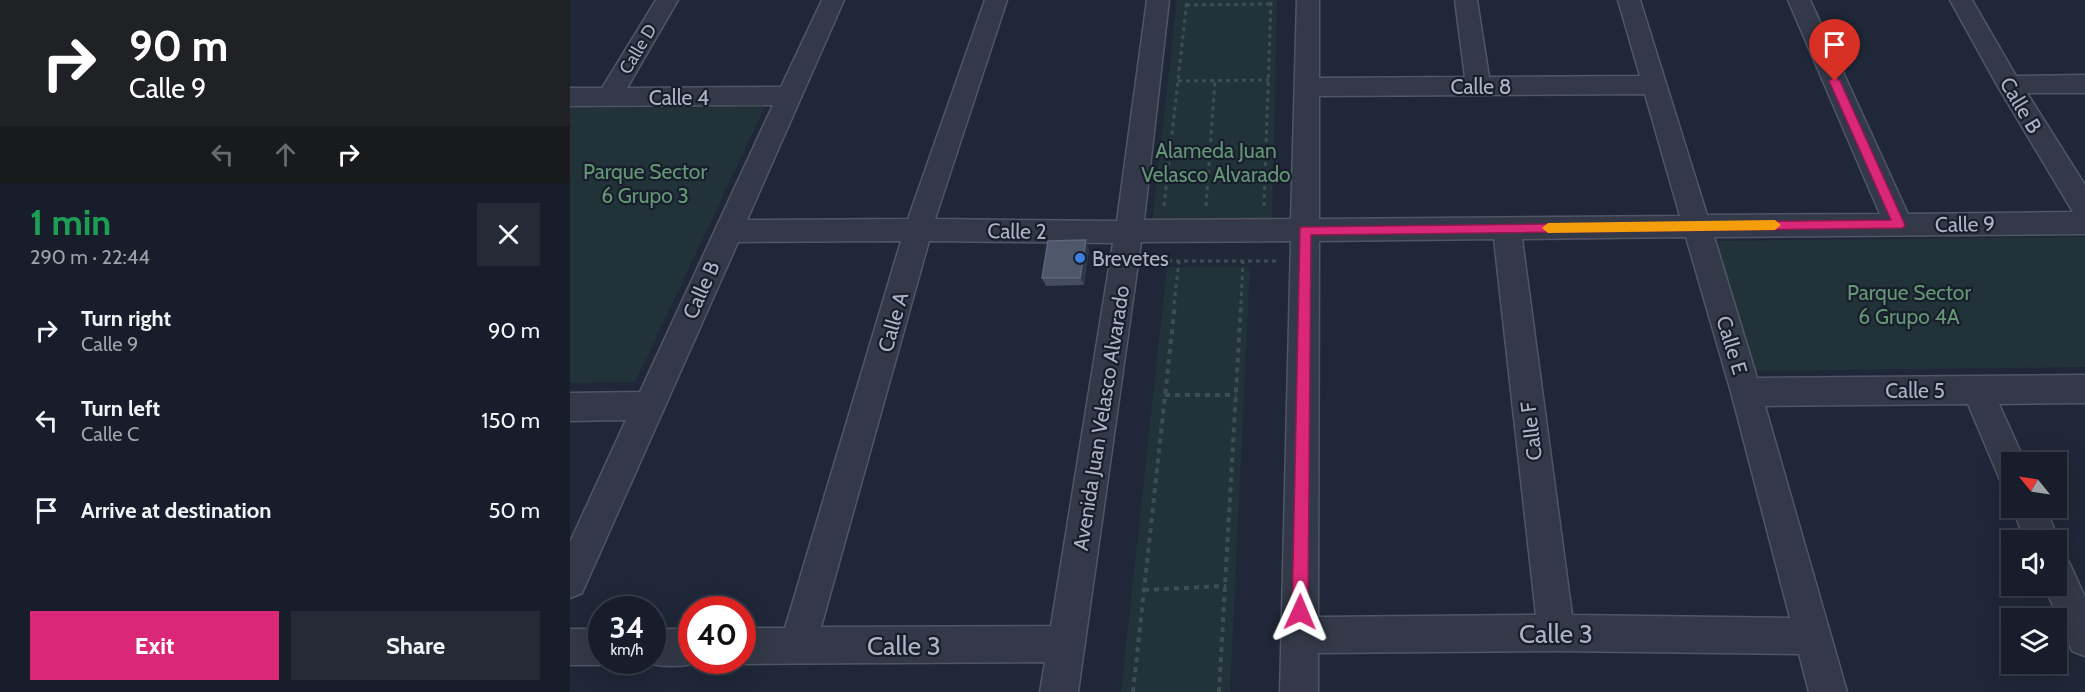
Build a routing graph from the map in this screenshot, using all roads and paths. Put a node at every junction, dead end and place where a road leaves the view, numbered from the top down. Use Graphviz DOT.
graph roads {
  1 [pos="667,0"];
  2 [pos="833,0"];
  3 [pos="996,0"];
  4 [pos="1308,0"];
  5 [pos="1466,0"];
  6 [pos="1629,0"];
  7 [pos="1799,0"];
  8 [pos="1961,0"];
  9 [pos="1177,2"];
  10 [pos="1225,2"];
  11 [pos="1271,2"];
  12 [pos="1215,80"];
  13 [pos="1269,80"];
  14 [pos="1178,81"];
  15 [pos="2085,84"];
  16 [pos="1656,85"];
  17 [pos="2009,85"];
  18 [pos="1478,86"];
  19 [pos="1306,87"];
  20 [pos="789,96"];
  21 [pos="570,97"];
  22 [pos="609,97"];
  23 [pos="2085,208"];
  24 [pos="2085,223"];
  25 [pos="1697,225"];
  26 [pos="1899,225"];
  27 [pos="1507,228"];
  28 [pos="918,230"];
  29 [pos="728,231"];
  30 [pos="1204,231"];
  31 [pos="1264,231"];
  32 [pos="1305,231"];
  33 [pos="1129,232"];
  34 [pos="1161,232"];
  35 [pos="1125,261"];
  36 [pos="1159,261"];
  37 [pos="1179,261"];
  38 [pos="1202,261"];
  39 [pos="1243,261"];
  40 [pos="1263,261"];
  41 [pos="1305,261"];
  42 [pos="2085,389"];
  43 [pos="1977,390"];
  44 [pos="1746,392"];
  45 [pos="1164,395"];
  46 [pos="1236,395"];
  47 [pos="649,406"];
  48 [pos="570,407"];
  49 [pos="2004,452"];
  50 [pos="570,581"];
  51 [pos="1226,586"];
  52 [pos="1144,590"];
  53 [pos="2067,596"];
  54 [pos="1556,633"];
  55 [pos="1300,635"];
  56 [pos="1811,636"];
  57 [pos="2085,638"];
  58 [pos="1066,644"];
  59 [pos="756,646"];
  60 [pos="798,646"];
  61 [pos="570,647"];
  62 [pos="588,647"];
  63 [pos="1059,692"];
  64 [pos="1133,692"];
  65 [pos="1220,692"];
  66 [pos="1299,692"];
  67 [pos="1828,692"];
  1 -- 22 [label="street, Calle D"];
  2 -- 20 [label="street, Calle B"];
  3 -- 28 [label="street, Calle A"];
  4 -- 19 [label="street"];
  5 -- 18 [label="street"];
  6 -- 16 [label="street, Calle E"];
  7 -- 26 [label="street"];
  8 -- 17 [label="street, Calle B"];
  9 -- 10 [label="path"];
  9 -- 14 [label="path"];
  9 -- 33 [label="street, Avenida Juan Velasco Alvarado"];
  10 -- 11 [label="path"];
  11 -- 13 [label="path"];
  12 -- 13 [label="path"];
  12 -- 14 [label="path"];
  12 -- 30 [label="path"];
  13 -- 31 [label="path"];
  14 -- 34 [label="path"];
  15 -- 17 [label="street"];
  16 -- 18 [label="street, Calle 8"];
  16 -- 25 [label="street, Calle E"];
  17 -- 23 [label="street, Calle B"];
  18 -- 19 [label="street, Calle 8"];
  19 -- 32 [label="street"];
  20 -- 22 [label="street, Calle 4"];
  20 -- 29 [label="street, Calle B"];
  21 -- 22 [label="street, Calle 4"];
  24 -- 26 [label="street, Calle 9"];
  25 -- 26 [label="street, Calle 9"];
  25 -- 27 [label="street, Calle 9"];
  25 -- 44 [label="street, Calle E"];
  27 -- 32 [label="street, Calle 9"];
  27 -- 54 [label="street, Calle F"];
  28 -- 29 [label="street, Calle 2"];
  28 -- 33 [label="street, Calle 2"];
  28 -- 60 [label="street, Calle A"];
  29 -- 47 [label="street, Calle B"];
  30 -- 31 [label="street, Calle 2"];
  30 -- 34 [label="street, Calle 2"];
  30 -- 38 [label="path"];
  31 -- 32 [label="street, Calle 2"];
  31 -- 40 [label="path"];
  32 -- 41 [label="street"];
  33 -- 34 [label="street, Calle 2"];
  33 -- 35 [label="street, Avenida Juan Velasco Alvarado"];
  34 -- 36 [label="path"];
  35 -- 36 [label="path"];
  35 -- 58 [label="street, Avenida Juan Velasco Alvarado"];
  36 -- 37 [label="path"];
  37 -- 38 [label="path"];
  37 -- 45 [label="path"];
  38 -- 39 [label="path"];
  39 -- 40 [label="path"];
  39 -- 46 [label="path"];
  40 -- 41 [label="path"];
  41 -- 55 [label="street"];
  42 -- 43 [label="street, Calle 5"];
  43 -- 44 [label="street, Calle 5"];
  43 -- 49 [label="street"];
  44 -- 56 [label="street, Calle E"];
  45 -- 46 [label="path"];
  45 -- 52 [label="path"];
  46 -- 51 [label="path"];
  47 -- 48 [label="street"];
  47 -- 50 [label="street, Calle B"];
  51 -- 52 [label="path"];
  51 -- 65 [label="path"];
  52 -- 64 [label="path"];
  53 -- 57 [label="street"];
  54 -- 55 [label="street, Calle 3"];
  54 -- 56 [label="street, Calle 3"];
  55 -- 66 [label="street"];
  56 -- 67 [label="street, Calle E"];
  58 -- 60 [label="street, Calle 3"];
  58 -- 63 [label="street, Avenida Juan Velasco Alvarado"];
  59 -- 60 [label="street, Calle 3"];
  61 -- 62 [label="street"];
}
